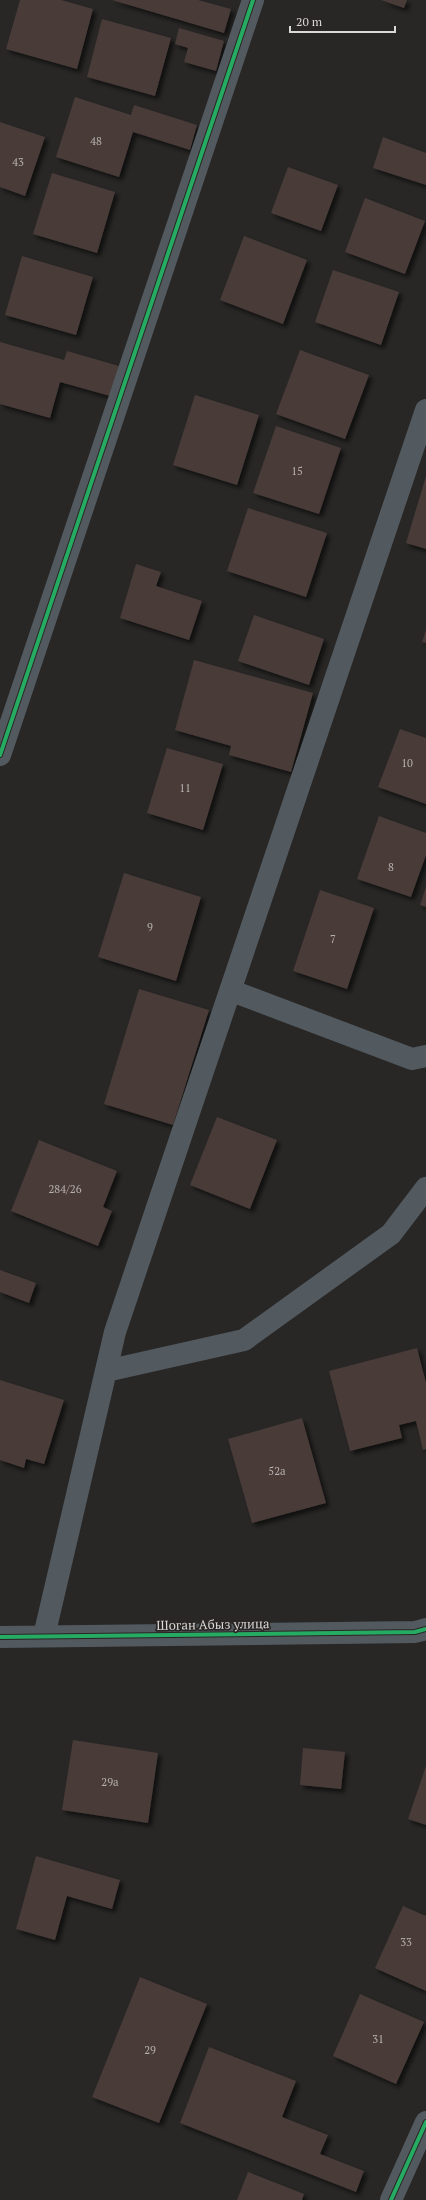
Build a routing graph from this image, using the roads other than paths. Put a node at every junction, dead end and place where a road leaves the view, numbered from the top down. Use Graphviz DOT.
graph roads {
  1 [pos="253,0"];
  2 [pos="426,410"];
  3 [pos="0,755"];
  4 [pos="232,991"];
  5 [pos="426,1056"];
  6 [pos="426,1188"];
  7 [pos="106,1371"];
  8 [pos="426,1629"];
  9 [pos="44,1636"];
  10 [pos="0,1637"];
  11 [pos="426,2122"];
  12 [pos="391,2200"];
  1 -- 3 [label="street"];
  2 -- 4 [label="street"];
  4 -- 5 [label="street"];
  4 -- 7 [label="street"];
  6 -- 7 [label="street"];
  7 -- 9 [label="street"];
  8 -- 9 [label="street, Шоган Абыз улица"];
  9 -- 10 [label="street, Шоган Абыз улица"];
  11 -- 12 [label="street"];
}
